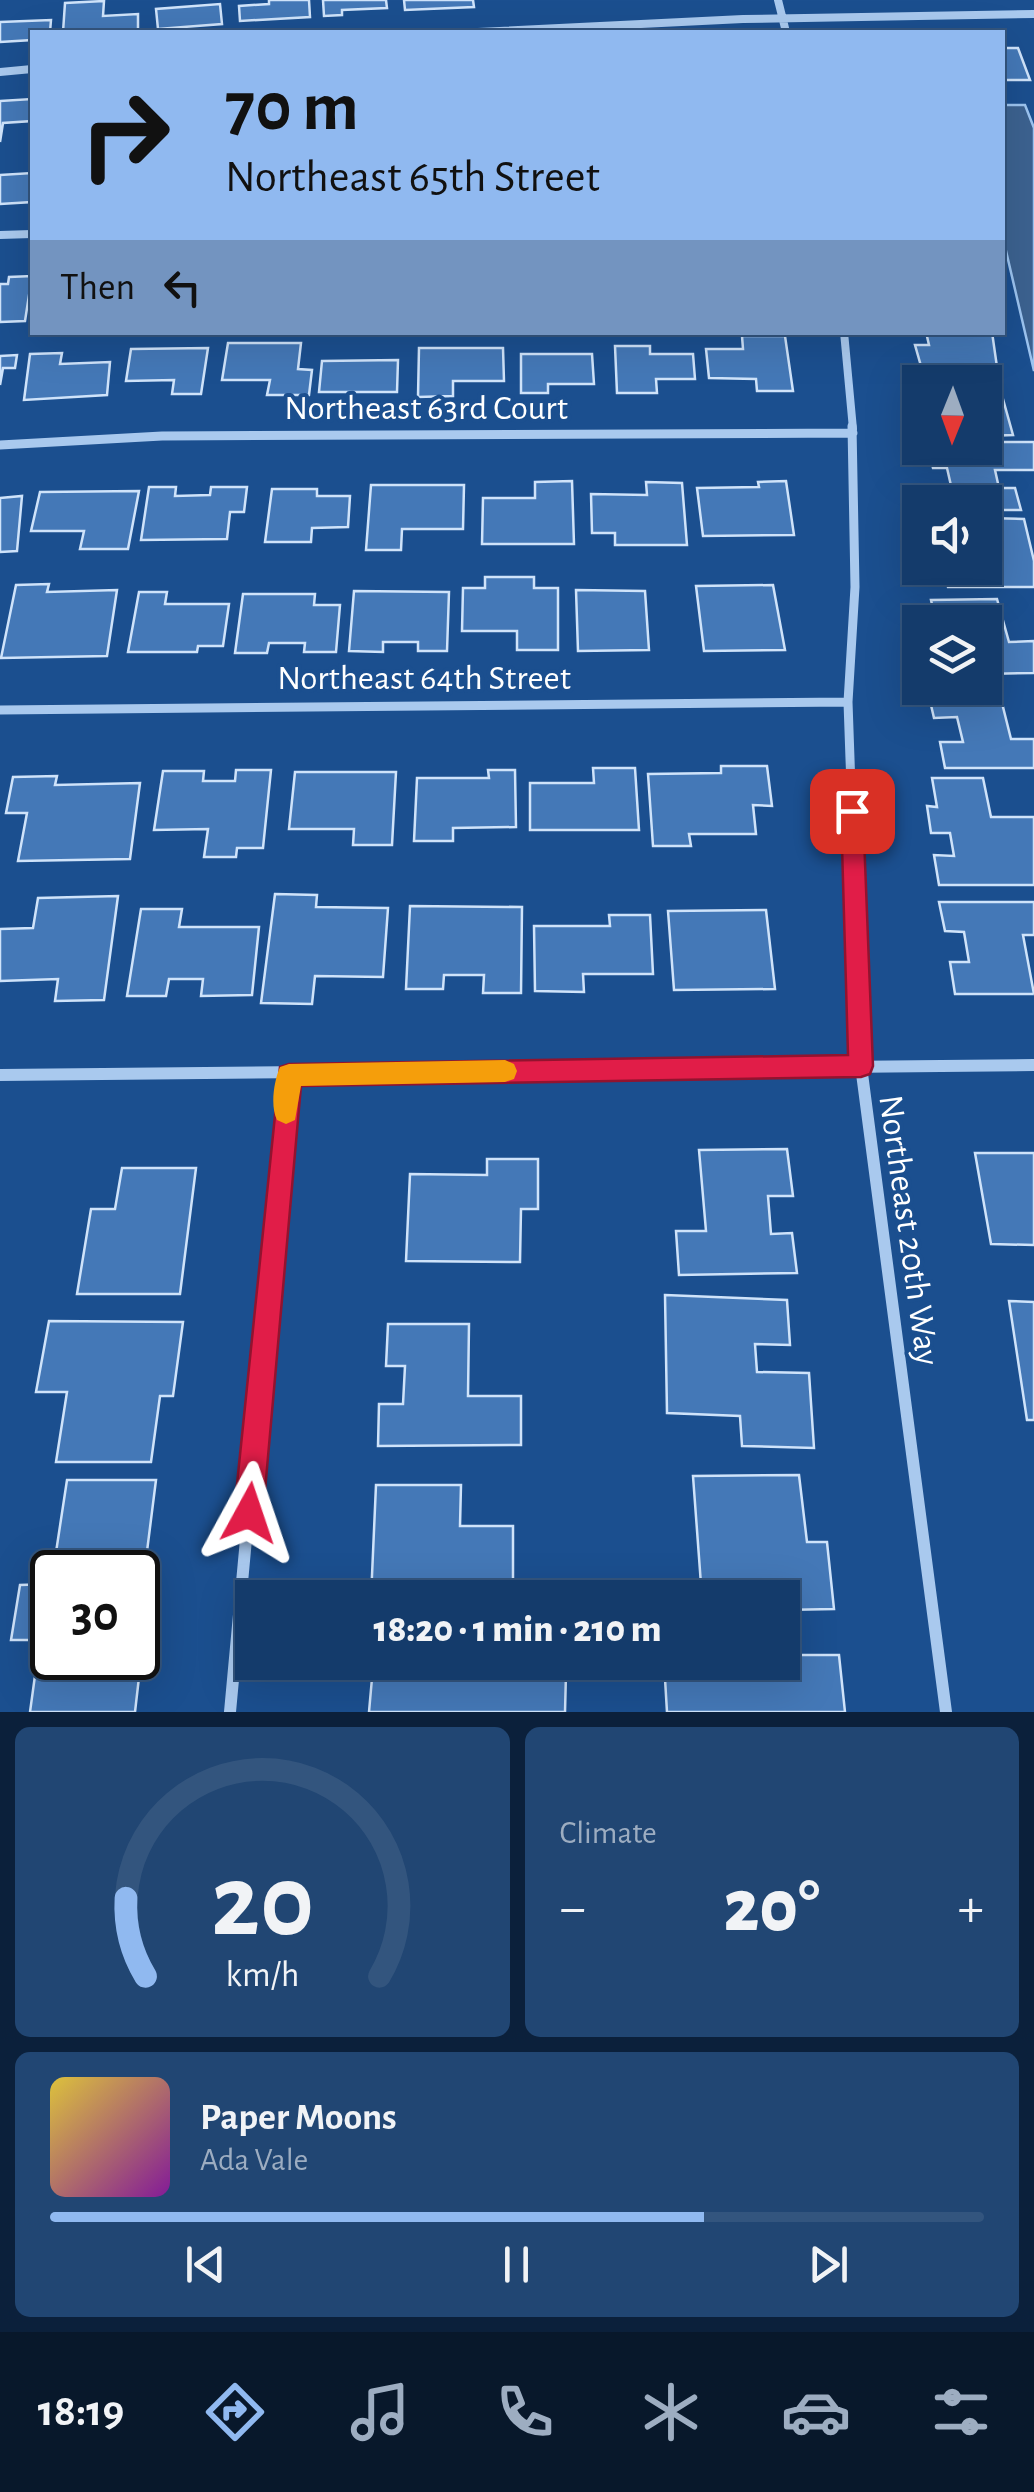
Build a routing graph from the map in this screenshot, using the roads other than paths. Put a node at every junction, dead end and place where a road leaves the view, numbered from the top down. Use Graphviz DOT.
graph roads {
  1 [pos="778,0"];
  2 [pos="1034,14"];
  3 [pos="782,18"];
  4 [pos="521,30"];
  5 [pos="785,30"];
  6 [pos="30,69"];
  7 [pos="0,72"];
  8 [pos="30,234"];
  9 [pos="0,235"];
  10 [pos="844,335"];
  11 [pos="853,433"];
  12 [pos="0,446"];
  13 [pos="848,702"];
  14 [pos="0,710"];
  15 [pos="1034,1065"];
  16 [pos="861,1066"];
  17 [pos="289,1075"];
  18 [pos="0,1076"];
  19 [pos="230,1712"];
  20 [pos="946,1712"];
  1 -- 3 [label="street"];
  2 -- 3 [label="street"];
  3 -- 4 [label="street"];
  3 -- 5 [label="street"];
  6 -- 7 [label="street"];
  8 -- 9 [label="street"];
  10 -- 11 [label="street, Northeast 20th Way"];
  11 -- 12 [label="street, Northeast 63rd Court"];
  11 -- 13 [label="street, Northeast 20th Way"];
  13 -- 14 [label="street, Northeast 64th Street"];
  13 -- 16 [label="street, Northeast 20th Way"];
  15 -- 16 [label="street"];
  16 -- 17 [label="street"];
  16 -- 20 [label="street, Northeast 20th Way"];
  17 -- 18 [label="street"];
  17 -- 19 [label="street"];
}
